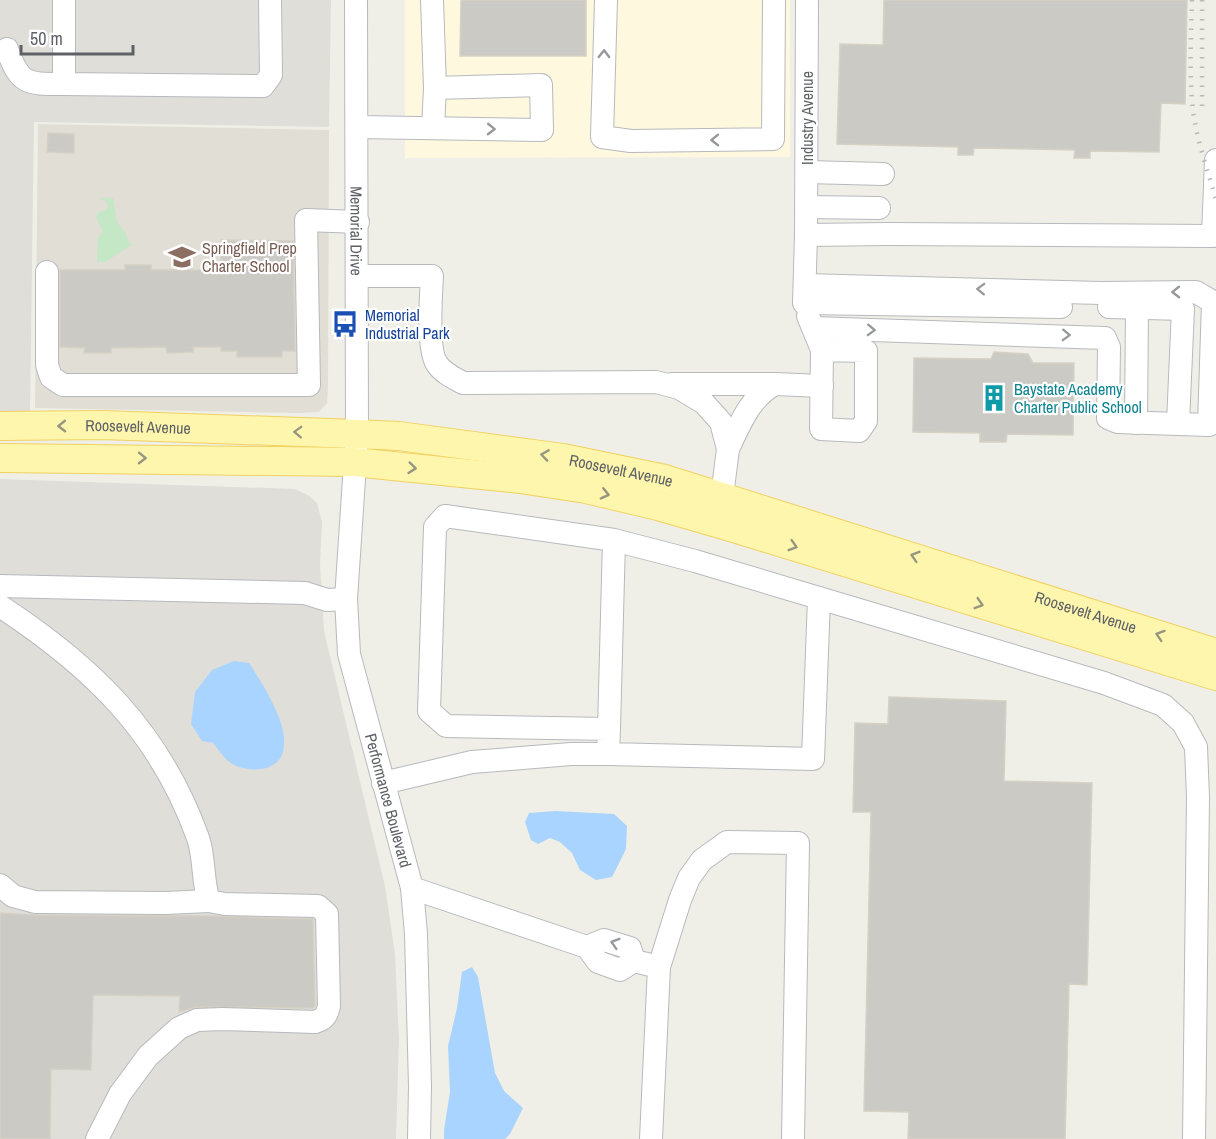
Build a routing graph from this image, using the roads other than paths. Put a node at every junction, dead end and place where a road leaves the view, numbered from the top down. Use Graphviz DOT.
graph roads {
  1 [pos="64,0"];
  2 [pos="270,0"];
  3 [pos="356,0"];
  4 [pos="432,0"];
  5 [pos="606,0"];
  6 [pos="774,0"];
  7 [pos="807,0"];
  8 [pos="7,49"];
  9 [pos="64,84"];
  10 [pos="435,88"];
  11 [pos="357,127"];
  12 [pos="433,128"];
  13 [pos="1216,160"];
  14 [pos="807,172"];
  15 [pos="883,174"];
  16 [pos="807,207"];
  17 [pos="879,208"];
  18 [pos="358,222"];
  19 [pos="806,235"];
  20 [pos="47,272"];
  21 [pos="357,276"];
  22 [pos="805,294"];
  23 [pos="1137,308"];
  24 [pos="813,328"];
  25 [pos="822,350"];
  26 [pos="662,384"];
  27 [pos="775,384"];
  28 [pos="822,386"];
  29 [pos="1136,423"];
  30 [pos="1178,423"];
  31 [pos="0,426"];
  32 [pos="357,434"];
  33 [pos="728,449"];
  34 [pos="0,458"];
  35 [pos="354,462"];
  36 [pos="722,496"];
  37 [pos="614,540"];
  38 [pos="0,586"];
  39 [pos="819,598"];
  40 [pos="346,599"];
  41 [pos="0,606"];
  42 [pos="1216,653"];
  43 [pos="1216,676"];
  44 [pos="609,729"];
  45 [pos="609,754"];
  46 [pos="383,783"];
  47 [pos="0,885"];
  48 [pos="412,888"];
  49 [pos="209,901"];
  50 [pos="659,968"];
  51 [pos="97,1139"];
  52 [pos="419,1139"];
  53 [pos="651,1139"];
  54 [pos="793,1139"];
  55 [pos="1194,1139"];
  1 -- 9 [label="street"];
  2 -- 9 [label="street"];
  3 -- 11 [label="street, Memorial Drive"];
  4 -- 10 [label="street"];
  6 -- 5 [label="street, one-way"];
  7 -- 14 [label="street, Industry Avenue"];
  8 -- 9 [label="street"];
  10 -- 12 [label="street"];
  12 -- 10 [label="street, one-way"];
  11 -- 12 [label="street"];
  11 -- 18 [label="street, Memorial Drive"];
  13 -- 19 [label="street"];
  14 -- 15 [label="street"];
  14 -- 16 [label="street, Industry Avenue"];
  16 -- 17 [label="street"];
  16 -- 19 [label="street, Industry Avenue"];
  18 -- 20 [label="street"];
  18 -- 21 [label="street, Memorial Drive"];
  19 -- 22 [label="street, Industry Avenue"];
  21 -- 26 [label="street"];
  21 -- 32 [label="street, Memorial Drive"];
  22 -- 23 [label="street"];
  22 -- 24 [label="street"];
  30 -- 22 [label="street, one-way"];
  23 -- 29 [label="street"];
  23 -- 30 [label="street"];
  24 -- 25 [label="street"];
  24 -- 29 [label="street, one-way"];
  25 -- 28 [label="street"];
  25 -- 28 [label="street"];
  26 -- 27 [label="street"];
  26 -- 33 [label="street"];
  27 -- 28 [label="street"];
  27 -- 33 [label="street"];
  29 -- 30 [label="street"];
  32 -- 31 [label="main road, Roosevelt Avenue, one-way"];
  32 -- 35 [label="street, Memorial Drive"];
  36 -- 32 [label="main road, Roosevelt Avenue, one-way"];
  33 -- 36 [label="street"];
  34 -- 35 [label="main road, Roosevelt Avenue, one-way"];
  35 -- 40 [label="street, Performance Boulevard"];
  35 -- 43 [label="main road, Roosevelt Avenue, one-way"];
  42 -- 36 [label="main road, Roosevelt Avenue, one-way"];
  37 -- 39 [label="street"];
  37 -- 44 [label="street"];
  37 -- 44 [label="street"];
  38 -- 40 [label="street"];
  39 -- 45 [label="street"];
  39 -- 55 [label="street"];
  40 -- 46 [label="street, Performance Boulevard"];
  41 -- 49 [label="street"];
  44 -- 45 [label="street"];
  45 -- 46 [label="street"];
  46 -- 48 [label="street, Performance Boulevard"];
  47 -- 49 [label="street"];
  48 -- 50 [label="street"];
  48 -- 52 [label="street, Performance Boulevard"];
  49 -- 51 [label="street"];
  50 -- 53 [label="street"];
  50 -- 54 [label="street"];
}
